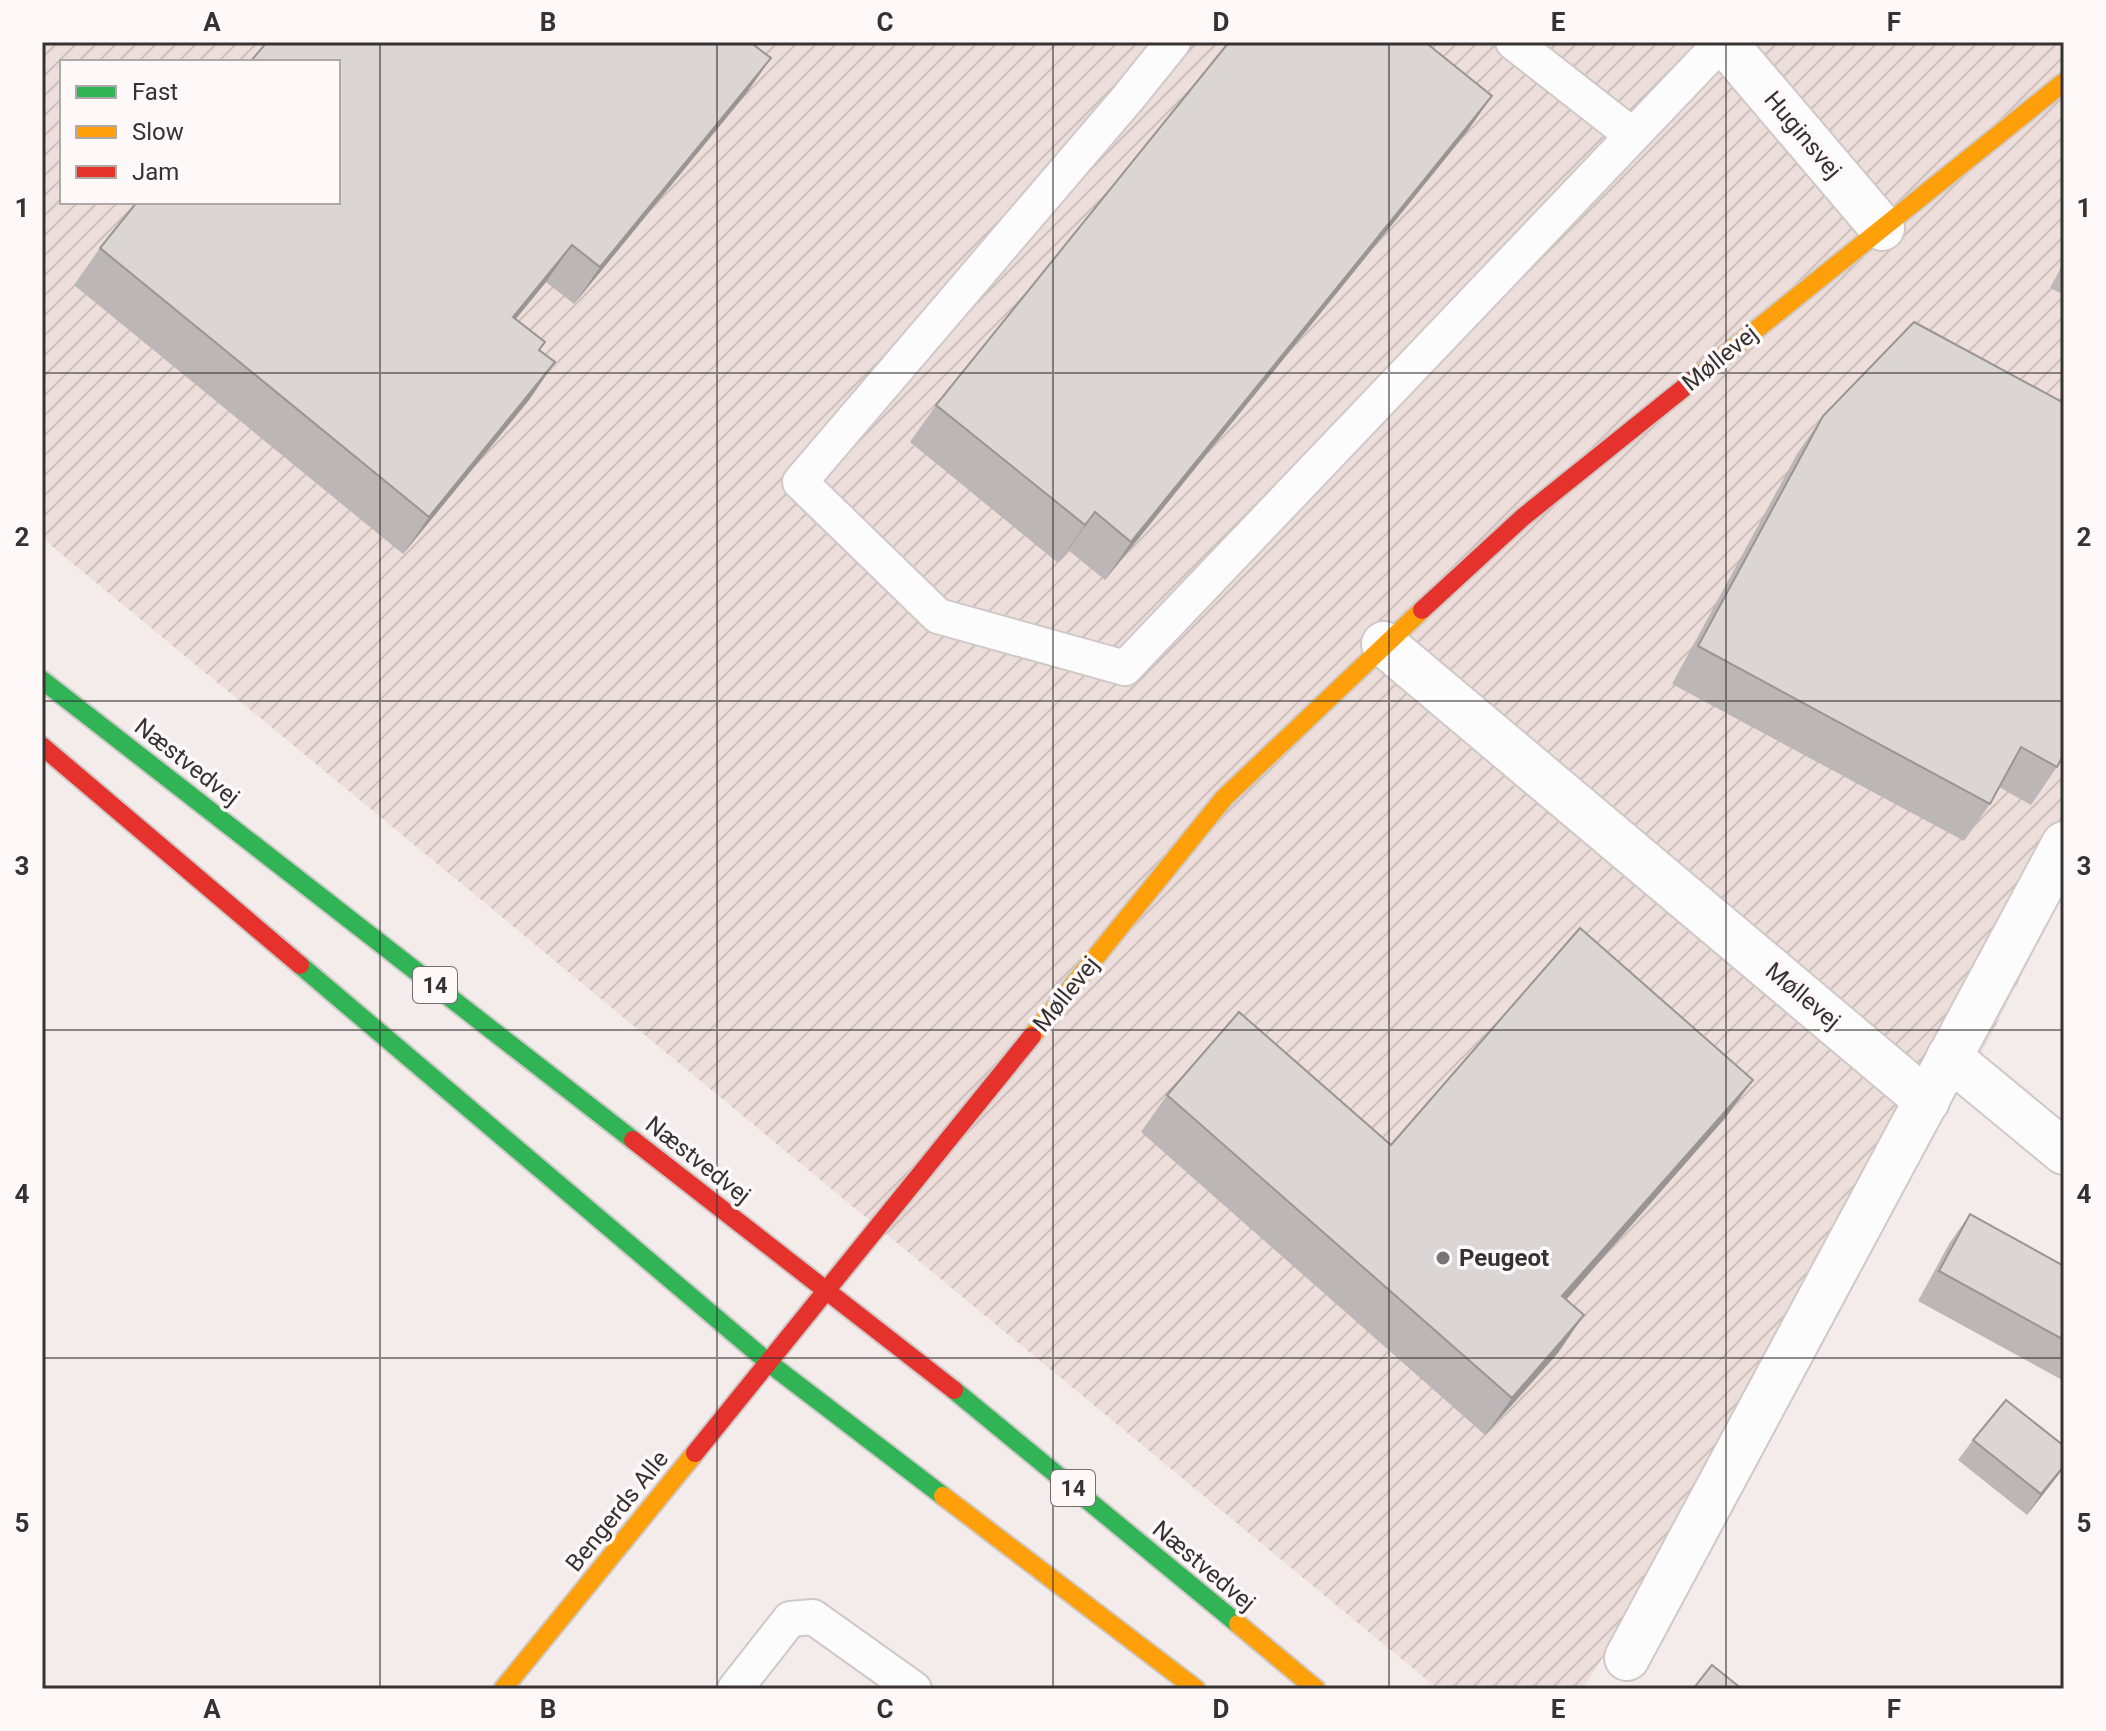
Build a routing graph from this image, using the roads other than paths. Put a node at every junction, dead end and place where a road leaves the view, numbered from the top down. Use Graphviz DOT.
graph roads {
  1 [pos="1173,42"];
  2 [pos="1513,42"];
  3 [pos="1723,42"];
  4 [pos="2064,82"];
  5 [pos="1632,135"];
  6 [pos="1882,228"];
  7 [pos="1384,644"];
  8 [pos="42,680"];
  9 [pos="42,746"];
  10 [pos="2064,844"];
  11 [pos="1949,1057"];
  12 [pos="1927,1101"];
  13 [pos="2064,1152"];
  14 [pos="827,1290"];
  15 [pos="769,1363"];
  16 [pos="1627,1658"];
  17 [pos="894,1683"];
  18 [pos="503,1689"];
  19 [pos="735,1689"];
  20 [pos="1196,1689"];
  21 [pos="1316,1689"];
  1 -- 5 [label="lane"];
  2 -- 5 [label="lane"];
  3 -- 5 [label="lane"];
  3 -- 6 [label="street, Huginsvej"];
  4 -- 6 [label="main road, Møllevej"];
  6 -- 7 [label="main road, Møllevej"];
  7 -- 12 [label="street, Møllevej"];
  7 -- 14 [label="main road, Møllevej"];
  8 -- 14 [label="main road, Næstvedvej / 14"];
  9 -- 15 [label="main road"];
  10 -- 11 [label="street"];
  11 -- 12 [label="street"];
  11 -- 13 [label="street"];
  12 -- 16 [label="street"];
  14 -- 15 [label="main road, Møllevej"];
  14 -- 21 [label="main road, Næstvedvej / 14"];
  15 -- 18 [label="main road, Bengerds Alle"];
  15 -- 20 [label="main road"];
  17 -- 19 [label="lane"];
}
